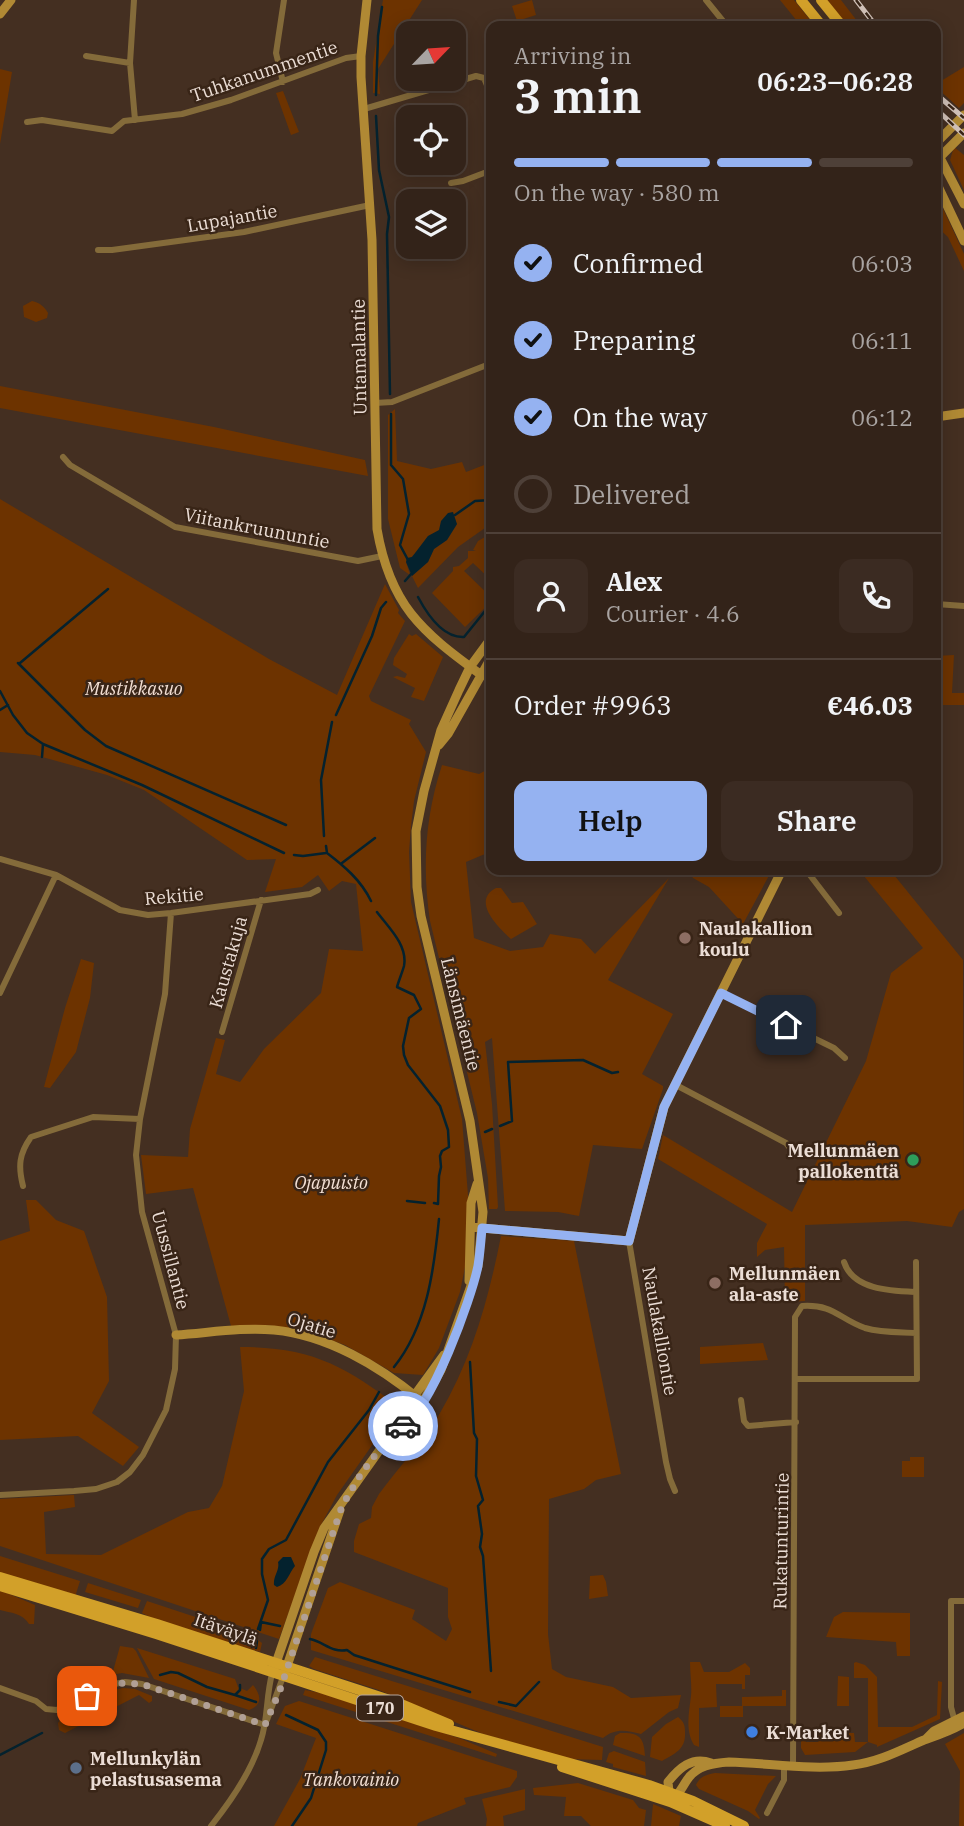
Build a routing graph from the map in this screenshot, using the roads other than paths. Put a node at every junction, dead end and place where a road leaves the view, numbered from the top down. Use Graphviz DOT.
graph roads {
  1 [pos="11,0"];
  2 [pos="135,0"];
  3 [pos="284,0"];
  4 [pos="367,0"];
  5 [pos="706,0"];
  6 [pos="801,0"];
  7 [pos="821,0"];
  8 [pos="0,14"];
  9 [pos="723,21"];
  10 [pos="818,21"];
  11 [pos="838,21"];
  12 [pos="86,56"];
  13 [pos="361,56"];
  14 [pos="130,63"];
  15 [pos="283,82"];
  16 [pos="486,85"];
  17 [pos="364,109"];
  18 [pos="964,115"];
  19 [pos="135,120"];
  20 [pos="27,122"];
  21 [pos="964,133"];
  22 [pos="941,138"];
  23 [pos="941,152"];
  24 [pos="941,161"];
  25 [pos="486,172"];
  26 [pos="451,183"];
  27 [pos="941,194"];
  28 [pos="964,204"];
  29 [pos="370,205"];
  30 [pos="964,241"];
  31 [pos="98,250"];
  32 [pos="486,365"];
  33 [pos="375,403"];
  34 [pos="964,413"];
  35 [pos="941,416"];
  36 [pos="63,457"];
  37 [pos="383,556"];
  38 [pos="941,604"];
  39 [pos="964,606"];
  40 [pos="486,645"];
  41 [pos="486,666"];
  42 [pos="470,667"];
  43 [pos="481,674"];
  44 [pos="486,678"];
  45 [pos="438,746"];
  46 [pos="0,859"];
  47 [pos="780,875"];
  48 [pos="810,875"];
  49 [pos="56,876"];
  50 [pos="318,890"];
  51 [pos="261,900"];
  52 [pos="171,913"];
  53 [pos="839,914"];
  54 [pos="0,993"];
  55 [pos="721,993"];
  56 [pos="222,1032"];
  57 [pos="845,1058"];
  58 [pos="674,1084"];
  59 [pos="140,1119"];
  60 [pos="795,1154"];
  61 [pos="477,1182"];
  62 [pos="23,1186"];
  63 [pos="471,1227"];
  64 [pos="482,1228"];
  65 [pos="629,1241"];
  66 [pos="844,1262"];
  67 [pos="916,1262"];
  68 [pos="916,1292"];
  69 [pos="468,1296"];
  70 [pos="916,1333"];
  71 [pos="176,1335"];
  72 [pos="448,1349"];
  73 [pos="796,1379"];
  74 [pos="415,1396"];
  75 [pos="740,1400"];
  76 [pos="423,1402"];
  77 [pos="796,1422"];
  78 [pos="391,1434"];
  79 [pos="675,1491"];
  80 [pos="0,1495"];
  81 [pos="0,1577"];
  82 [pos="0,1587"];
  83 [pos="964,1601"];
  84 [pos="279,1671"];
  85 [pos="0,1688"];
  86 [pos="964,1716"];
  87 [pos="959,1724"];
  88 [pos="265,1725"];
  89 [pos="711,1763"];
  90 [pos="788,1765"];
  91 [pos="672,1796"];
  92 [pos="767,1813"];
  93 [pos="211,1826"];
  94 [pos="725,1826"];
  95 [pos="744,1826"];
  1 -- 8 [label="main road"];
  2 -- 14 [label="street"];
  3 -- 15 [label="street"];
  4 -- 13 [label="main road, Untamalantie"];
  5 -- 9 [label="street"];
  6 -- 10 [label="main road"];
  7 -- 11 [label="main road"];
  12 -- 14 [label="street"];
  13 -- 15 [label="street, Tuhkanummentie"];
  13 -- 17 [label="main road, Untamalantie"];
  14 -- 19 [label="street"];
  15 -- 19 [label="street, Tuhkanummentie"];
  16 -- 17 [label="street"];
  17 -- 29 [label="main road, Untamalantie"];
  18 -- 22 [label="main road"];
  19 -- 20 [label="street, Tuhkanummentie"];
  21 -- 23 [label="main road"];
  24 -- 28 [label="main road"];
  25 -- 26 [label="street"];
  27 -- 30 [label="main road"];
  29 -- 31 [label="street, Lupajantie"];
  29 -- 33 [label="main road, Untamalantie"];
  32 -- 33 [label="street"];
  33 -- 37 [label="main road, Untamalantie"];
  34 -- 35 [label="main road"];
  36 -- 37 [label="street, Viitankruununtie"];
  37 -- 42 [label="main road, Untamalantie"];
  38 -- 39 [label="street"];
  40 -- 42 [label="main road, Länsimäentie"];
  41 -- 43 [label="main road, Länsimäentie"];
  42 -- 43 [label="main road, Untamalantie"];
  42 -- 45 [label="main road, Länsimäentie"];
  43 -- 44 [label="street"];
  43 -- 45 [label="main road, Länsimäentie"];
  45 -- 61 [label="main road, Länsimäentie"];
  46 -- 49 [label="street, Rekitie"];
  47 -- 55 [label="main road, Naulakalliontie"];
  48 -- 53 [label="street"];
  49 -- 52 [label="street, Rekitie"];
  49 -- 54 [label="street"];
  50 -- 51 [label="street, Rekitie"];
  51 -- 52 [label="street, Rekitie"];
  51 -- 56 [label="street, Kaustakuja"];
  52 -- 59 [label="street, Uussillantie"];
  55 -- 57 [label="street"];
  55 -- 58 [label="main road, Naulakalliontie"];
  58 -- 60 [label="street"];
  58 -- 65 [label="main road, Naulakalliontie"];
  59 -- 62 [label="street"];
  59 -- 71 [label="street, Uussillantie"];
  61 -- 63 [label="main road, Länsimäentie"];
  61 -- 64 [label="main road, Länsimäentie"];
  63 -- 64 [label="main road"];
  63 -- 69 [label="main road, Länsimäentie"];
  64 -- 65 [label="main road"];
  64 -- 69 [label="main road, Länsimäentie"];
  65 -- 79 [label="street, Naulakalliontie"];
  66 -- 68 [label="street"];
  67 -- 68 [label="street"];
  68 -- 70 [label="street"];
  69 -- 72 [label="main road, Länsimäentie"];
  70 -- 73 [label="street"];
  70 -- 73 [label="street, Rukatunturintie"];
  71 -- 74 [label="main road, Ojatie"];
  71 -- 80 [label="street, Uussillantie"];
  72 -- 74 [label="main road, Länsimäentie"];
  72 -- 76 [label="main road, Länsimäentie"];
  73 -- 77 [label="street, Rukatunturintie"];
  74 -- 76 [label="main road, Ojatie"];
  74 -- 78 [label="main road, Länsimäentie"];
  75 -- 77 [label="street"];
  76 -- 78 [label="main road, Länsimäentie"];
  77 -- 90 [label="street, Rukatunturintie"];
  78 -- 84 [label="main road, Länsimäentie"];
  81 -- 84 [label="main road, Itäväylä / 170"];
  82 -- 84 [label="main road, Itäväylä / 170"];
  83 -- 87 [label="street"];
  84 -- 88 [label="street"];
  84 -- 88 [label="street"];
  84 -- 91 [label="main road, Itäväylä / 170"];
  85 -- 88 [label="street"];
  86 -- 87 [label="main road"];
  87 -- 90 [label="main road"];
  88 -- 93 [label="street"];
  89 -- 90 [label="main road"];
  89 -- 91 [label="main road"];
  89 -- 91 [label="main road"];
  90 -- 92 [label="street, Rukatunturintie"];
  91 -- 94 [label="main road, Itäväylä / 170"];
  91 -- 95 [label="main road, Itäväylä / 170"];
}
